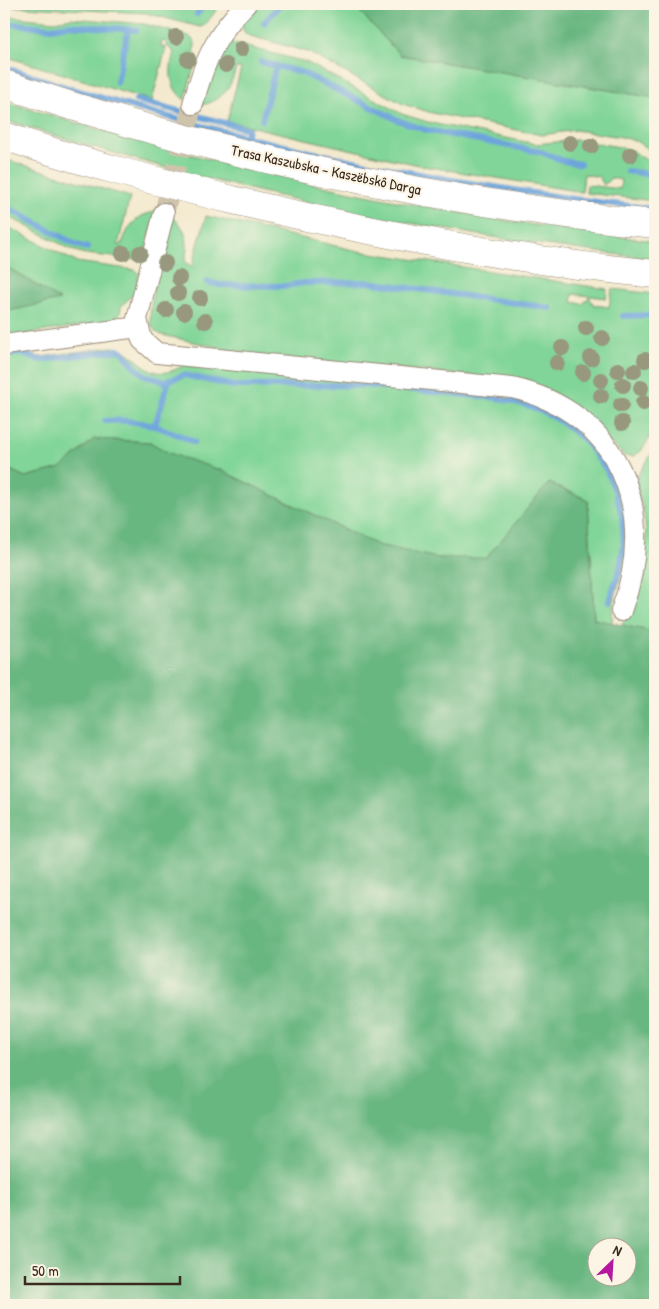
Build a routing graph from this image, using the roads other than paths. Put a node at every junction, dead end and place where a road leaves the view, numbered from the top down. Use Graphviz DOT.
graph roads {
  1 [pos="246,4"];
  2 [pos="4,84"];
  3 [pos="193,104"];
  4 [pos="4,136"];
  5 [pos="164,213"];
  6 [pos="655,224"];
  7 [pos="655,274"];
  8 [pos="138,327"];
  9 [pos="4,345"];
  10 [pos="621,611"];
  1 -- 3 [label="lane"];
  2 -- 6 [label="highway, Trasa Kaszubska – Kaszëbskô Darga"];
  4 -- 7 [label="highway"];
  5 -- 8 [label="lane"];
  8 -- 9 [label="lane"];
  8 -- 10 [label="lane"];
}
